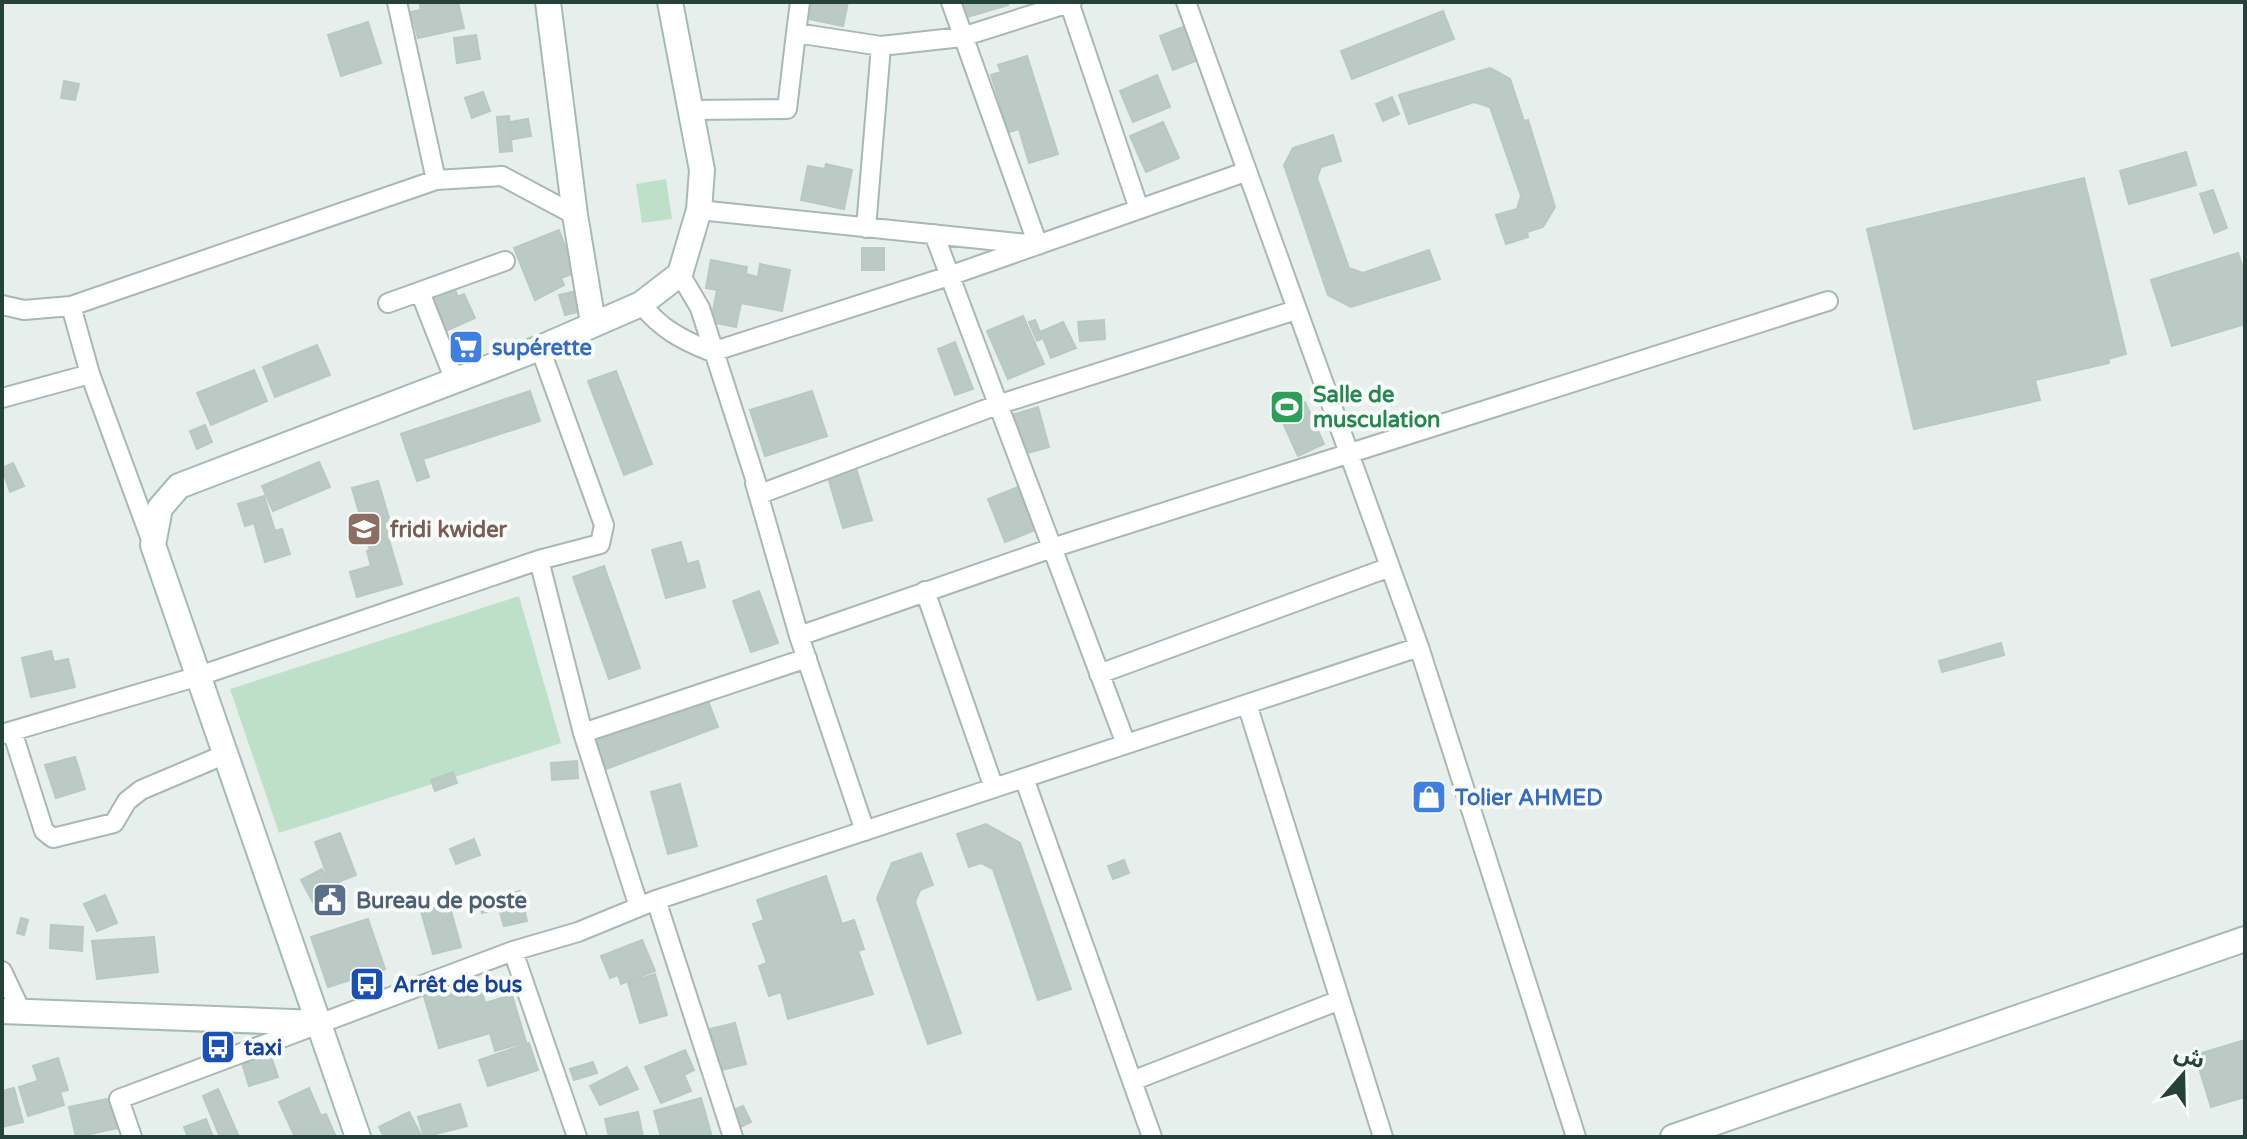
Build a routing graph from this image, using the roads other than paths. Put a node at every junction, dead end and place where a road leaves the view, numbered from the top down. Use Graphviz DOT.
graph roads {
  1 [pos="397,2"];
  2 [pos="548,2"];
  3 [pos="670,2"];
  4 [pos="800,2"];
  5 [pos="951,2"];
  6 [pos="1070,2"];
  7 [pos="1186,2"];
  8 [pos="796,33"];
  9 [pos="962,37"];
  10 [pos="881,46"];
  11 [pos="690,110"];
  12 [pos="1245,172"];
  13 [pos="436,180"];
  14 [pos="1139,209"];
  15 [pos="699,210"];
  16 [pos="575,215"];
  17 [pos="866,228"];
  18 [pos="934,234"];
  19 [pos="1038,245"];
  20 [pos="505,261"];
  21 [pos="680,274"];
  22 [pos="949,276"];
  23 [pos="420,292"];
  24 [pos="1828,301"];
  25 [pos="388,303"];
  26 [pos="641,304"];
  27 [pos="2,305"];
  28 [pos="71,306"];
  29 [pos="1296,310"];
  30 [pos="593,323"];
  31 [pos="540,348"];
  32 [pos="712,352"];
  33 [pos="90,374"];
  34 [pos="455,381"];
  35 [pos="2,398"];
  36 [pos="997,405"];
  37 [pos="1348,452"];
  38 [pos="755,480"];
  39 [pos="153,545"];
  40 [pos="1052,548"];
  41 [pos="539,560"];
  42 [pos="1390,567"];
  43 [pos="925,591"];
  44 [pos="799,636"];
  45 [pos="1419,647"];
  46 [pos="807,658"];
  47 [pos="1099,674"];
  48 [pos="199,676"];
  49 [pos="1247,704"];
  50 [pos="7,732"];
  51 [pos="583,733"];
  52 [pos="1126,744"];
  53 [pos="226,754"];
  54 [pos="1024,778"];
  55 [pos="994,788"];
  56 [pos="865,831"];
  57 [pos="648,903"];
  58 [pos="2245,939"];
  59 [pos="513,951"];
  60 [pos="2,971"];
  61 [pos="1340,1000"];
  62 [pos="12,1011"];
  63 [pos="319,1023"];
  64 [pos="1132,1081"];
  65 [pos="132,1137"];
  66 [pos="358,1137"];
  67 [pos="577,1137"];
  68 [pos="733,1137"];
  69 [pos="1152,1137"];
  70 [pos="1383,1137"];
  71 [pos="1576,1137"];
  72 [pos="1673,1137"];
  1 -- 13 [label="street"];
  2 -- 16 [label="main road"];
  3 -- 11 [label="main road"];
  4 -- 8 [label="street"];
  5 -- 9 [label="street"];
  6 -- 9 [label="street"];
  6 -- 14 [label="street"];
  7 -- 12 [label="street"];
  8 -- 10 [label="street"];
  8 -- 11 [label="street"];
  9 -- 10 [label="street"];
  9 -- 19 [label="street"];
  10 -- 17 [label="street"];
  11 -- 15 [label="main road"];
  12 -- 14 [label="street"];
  12 -- 29 [label="street"];
  13 -- 16 [label="street"];
  13 -- 28 [label="street"];
  14 -- 19 [label="street"];
  15 -- 17 [label="street"];
  15 -- 21 [label="main road"];
  16 -- 30 [label="main road"];
  17 -- 18 [label="street"];
  18 -- 19 [label="street"];
  18 -- 22 [label="street"];
  19 -- 22 [label="street"];
  20 -- 23 [label="street"];
  21 -- 26 [label="main road"];
  21 -- 32 [label="street"];
  22 -- 32 [label="street"];
  22 -- 36 [label="street"];
  23 -- 25 [label="street"];
  23 -- 34 [label="street"];
  24 -- 37 [label="street"];
  26 -- 30 [label="main road"];
  26 -- 32 [label="street"];
  27 -- 28 [label="street"];
  28 -- 33 [label="street"];
  29 -- 36 [label="street"];
  29 -- 37 [label="street"];
  30 -- 31 [label="main road"];
  31 -- 34 [label="main road"];
  31 -- 41 [label="street"];
  32 -- 38 [label="street"];
  33 -- 35 [label="street"];
  33 -- 39 [label="street"];
  34 -- 39 [label="main road"];
  36 -- 38 [label="street"];
  36 -- 40 [label="street"];
  37 -- 40 [label="street"];
  37 -- 42 [label="street"];
  38 -- 44 [label="street"];
  39 -- 48 [label="main road"];
  40 -- 43 [label="street"];
  40 -- 47 [label="street"];
  41 -- 48 [label="street"];
  41 -- 51 [label="street"];
  42 -- 45 [label="street"];
  42 -- 47 [label="street"];
  43 -- 44 [label="street"];
  43 -- 55 [label="street"];
  44 -- 46 [label="street"];
  45 -- 49 [label="street"];
  45 -- 71 [label="street"];
  46 -- 51 [label="street"];
  46 -- 56 [label="street"];
  47 -- 52 [label="street"];
  48 -- 50 [label="street"];
  48 -- 53 [label="main road"];
  49 -- 52 [label="street"];
  49 -- 61 [label="street"];
  50 -- 53 [label="street"];
  51 -- 57 [label="street"];
  52 -- 54 [label="street"];
  53 -- 63 [label="main road"];
  54 -- 55 [label="street"];
  54 -- 64 [label="street"];
  55 -- 56 [label="street"];
  56 -- 57 [label="street"];
  57 -- 59 [label="street"];
  57 -- 68 [label="street"];
  58 -- 72 [label="main road"];
  59 -- 63 [label="street"];
  59 -- 67 [label="street"];
  60 -- 62 [label="street"];
  61 -- 64 [label="street"];
  61 -- 70 [label="street"];
  62 -- 63 [label="main road"];
  63 -- 65 [label="street"];
  63 -- 66 [label="main road"];
  64 -- 69 [label="street"];
}
